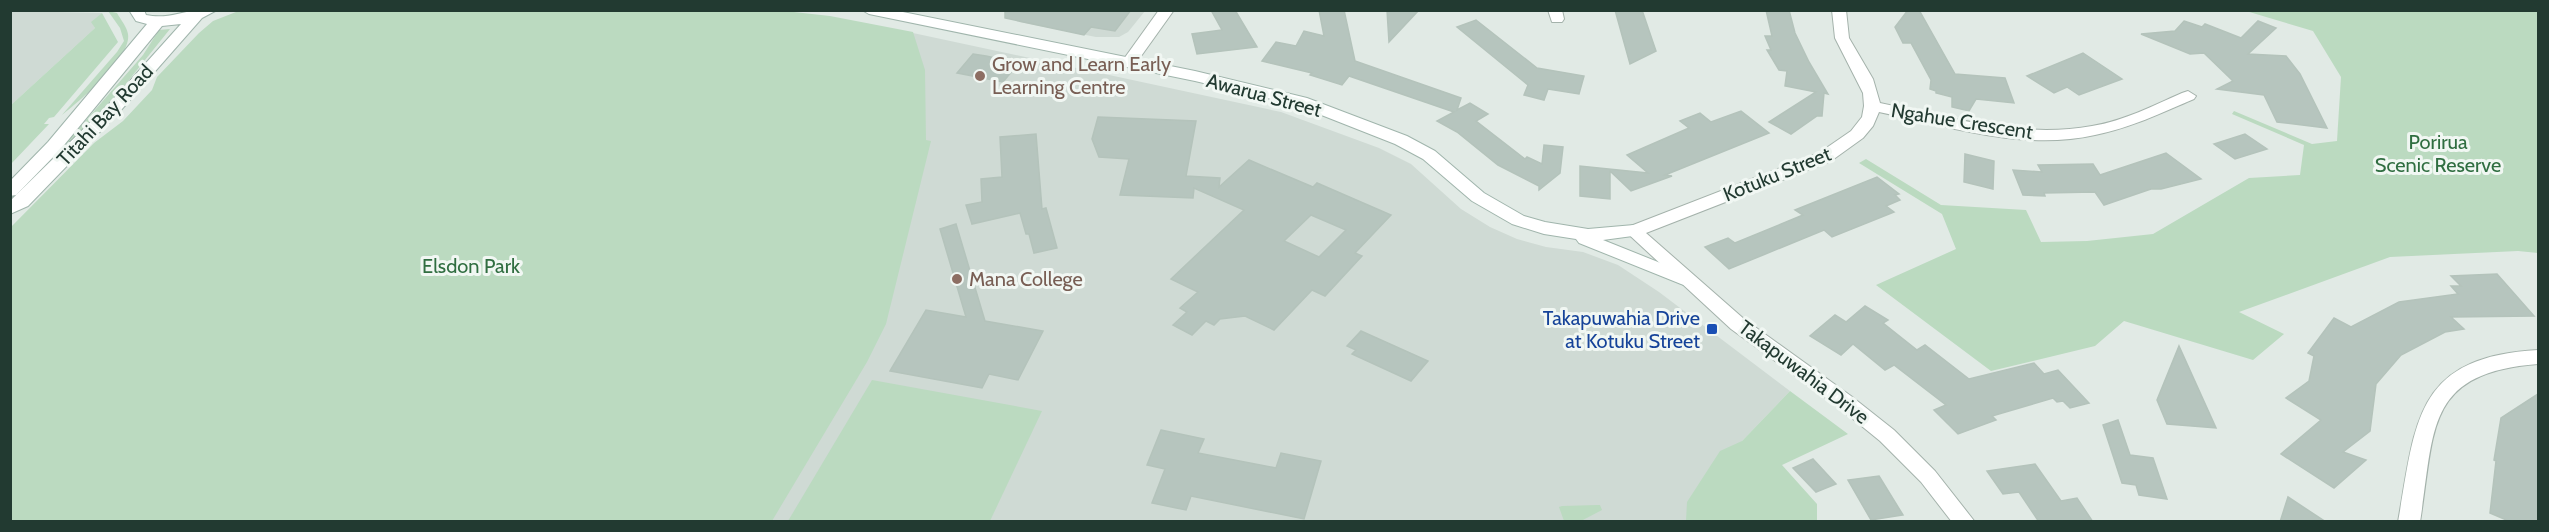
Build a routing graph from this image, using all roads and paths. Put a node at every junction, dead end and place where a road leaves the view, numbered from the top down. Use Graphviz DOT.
graph roads {
  1 [pos="136,10"];
  2 [pos="869,10"];
  3 [pos="1167,10"];
  4 [pos="1839,10"];
  5 [pos="203,13"];
  6 [pos="895,13"];
  7 [pos="157,22"];
  8 [pos="1129,63"];
  9 [pos="2188,96"];
  10 [pos="1873,106"];
  11 [pos="10,191"];
  12 [pos="10,209"];
  13 [pos="1634,231"];
  14 [pos="1572,234"];
  15 [pos="1687,280"];
  16 [pos="2538,357"];
  17 [pos="1965,522"];
  18 [pos="2409,522"];
  1 -- 7 [label="street"];
  2 -- 6 [label="street, Awarua Street"];
  3 -- 8 [label="street"];
  4 -- 10 [label="street"];
  5 -- 7 [label="street"];
  5 -- 12 [label="street, Titahi Bay Road"];
  6 -- 8 [label="street, Awarua Street"];
  7 -- 11 [label="street, Titahi Bay Road"];
  8 -- 14 [label="street, Awarua Street"];
  9 -- 10 [label="street, Ngahue Crescent"];
  10 -- 13 [label="street, Kotuku Street"];
  13 -- 14 [label="street, Awarua Street"];
  13 -- 15 [label="street, Takapuwahia Drive"];
  14 -- 15 [label="street"];
  15 -- 17 [label="street, Takapuwahia Drive"];
  16 -- 18 [label="street"];
}
